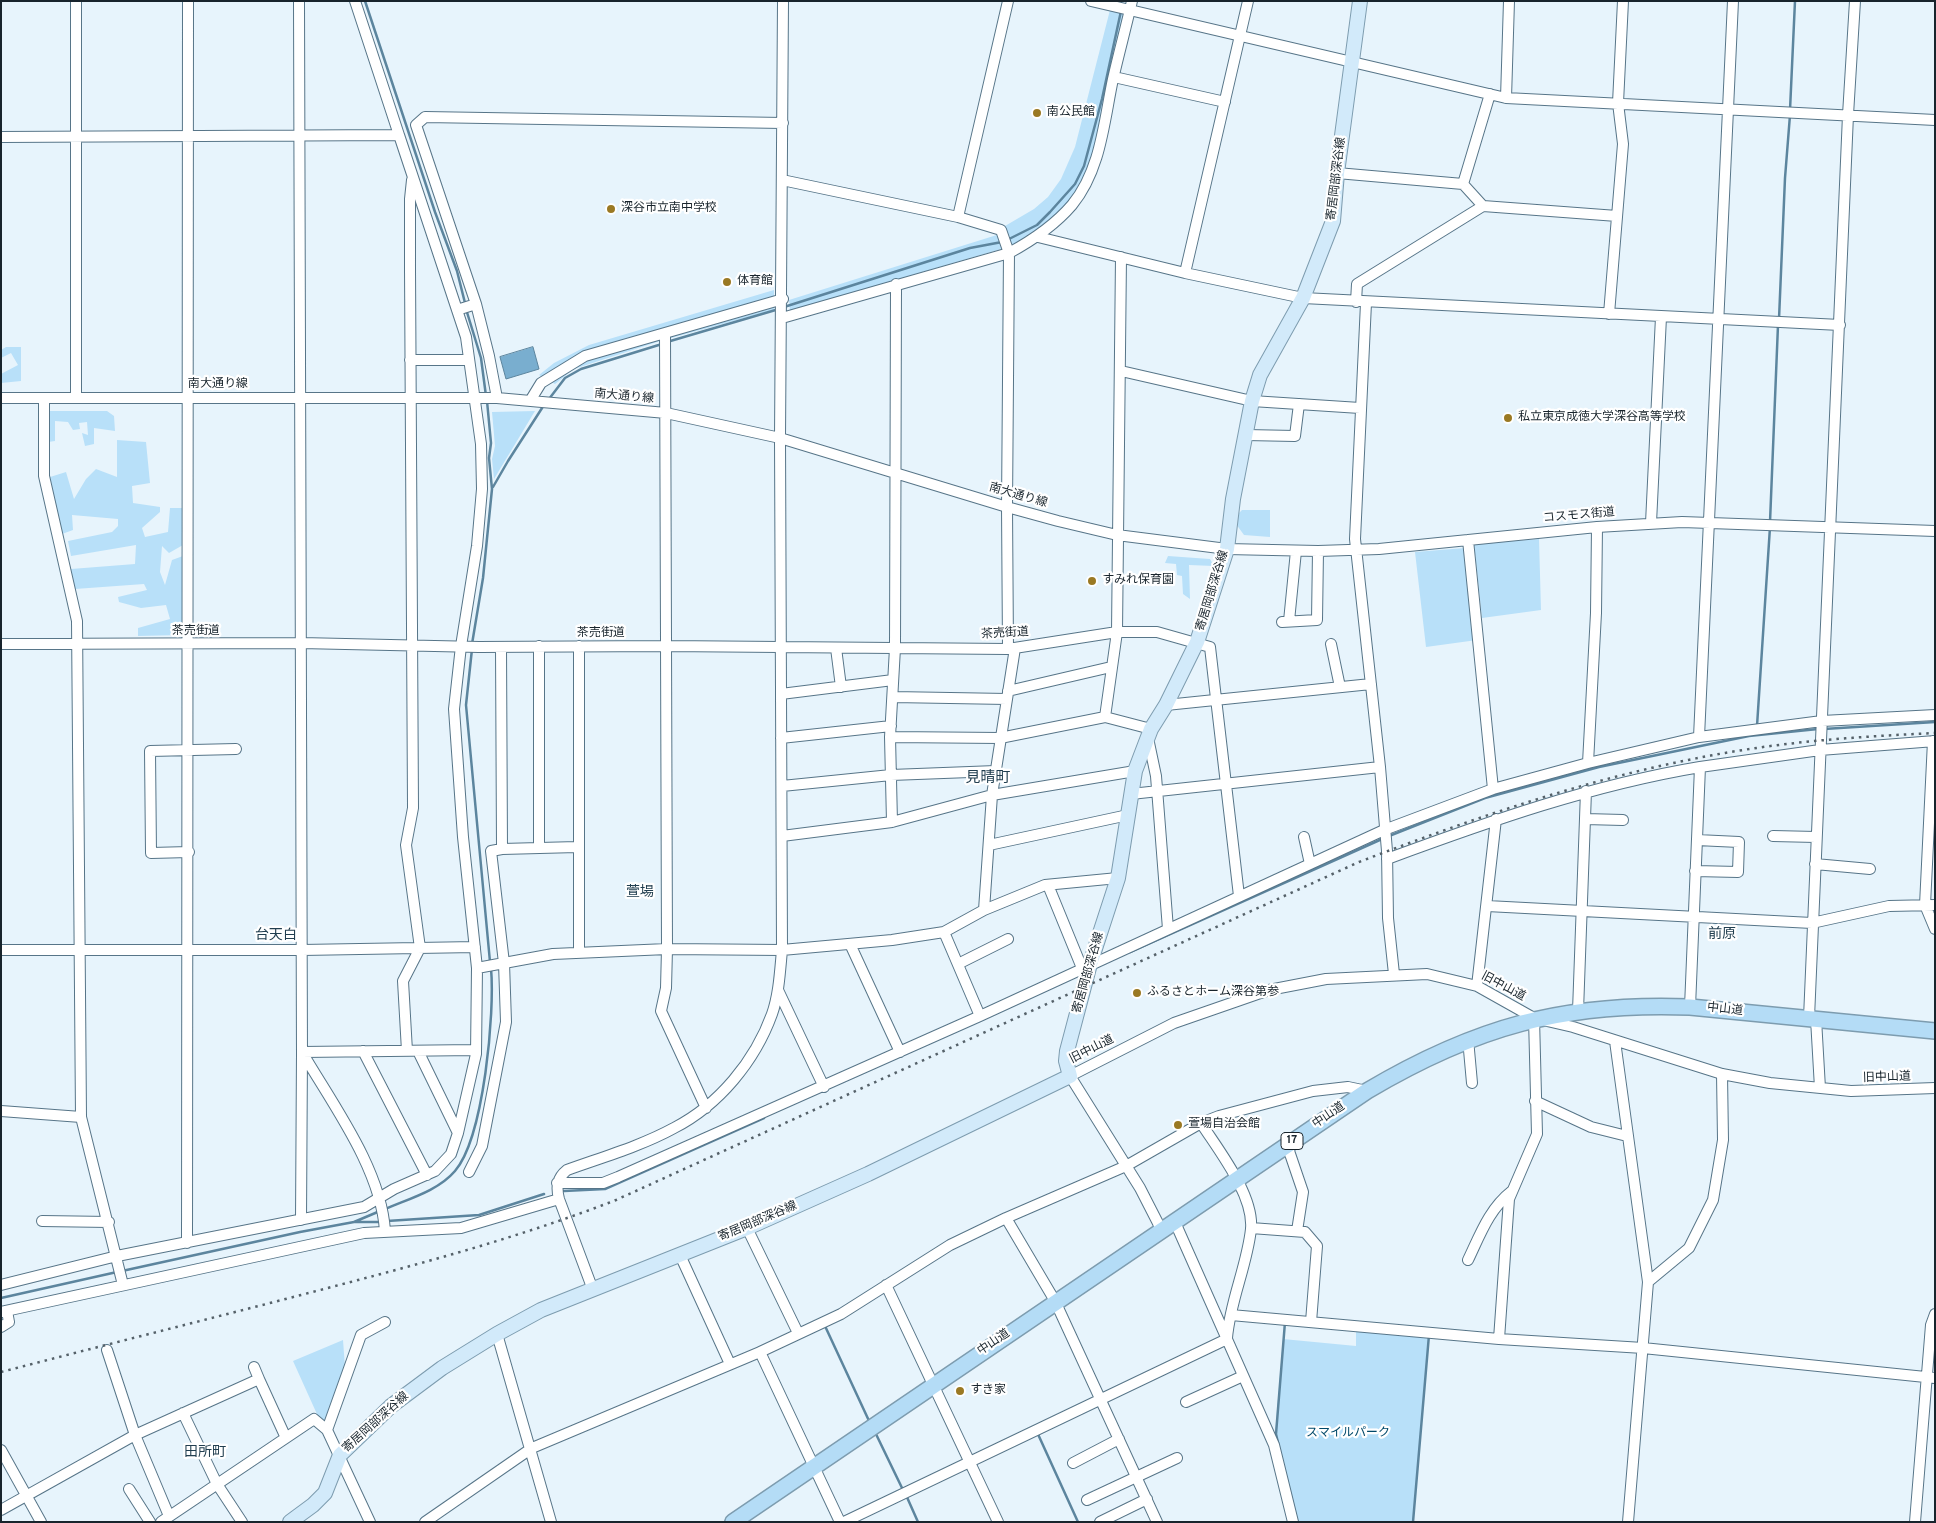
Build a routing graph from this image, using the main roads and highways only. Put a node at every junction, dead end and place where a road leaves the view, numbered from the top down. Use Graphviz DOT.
graph roads {
  1 [pos="1360,1"];
  2 [pos="1935,1031"];
  3 [pos="290,1522"];
  4 [pos="733,1522"];
  1 -- 3 [label="main road, 寄居岡部深谷線"];
  2 -- 4 [label="highway, 中山道 / 17"];
}
